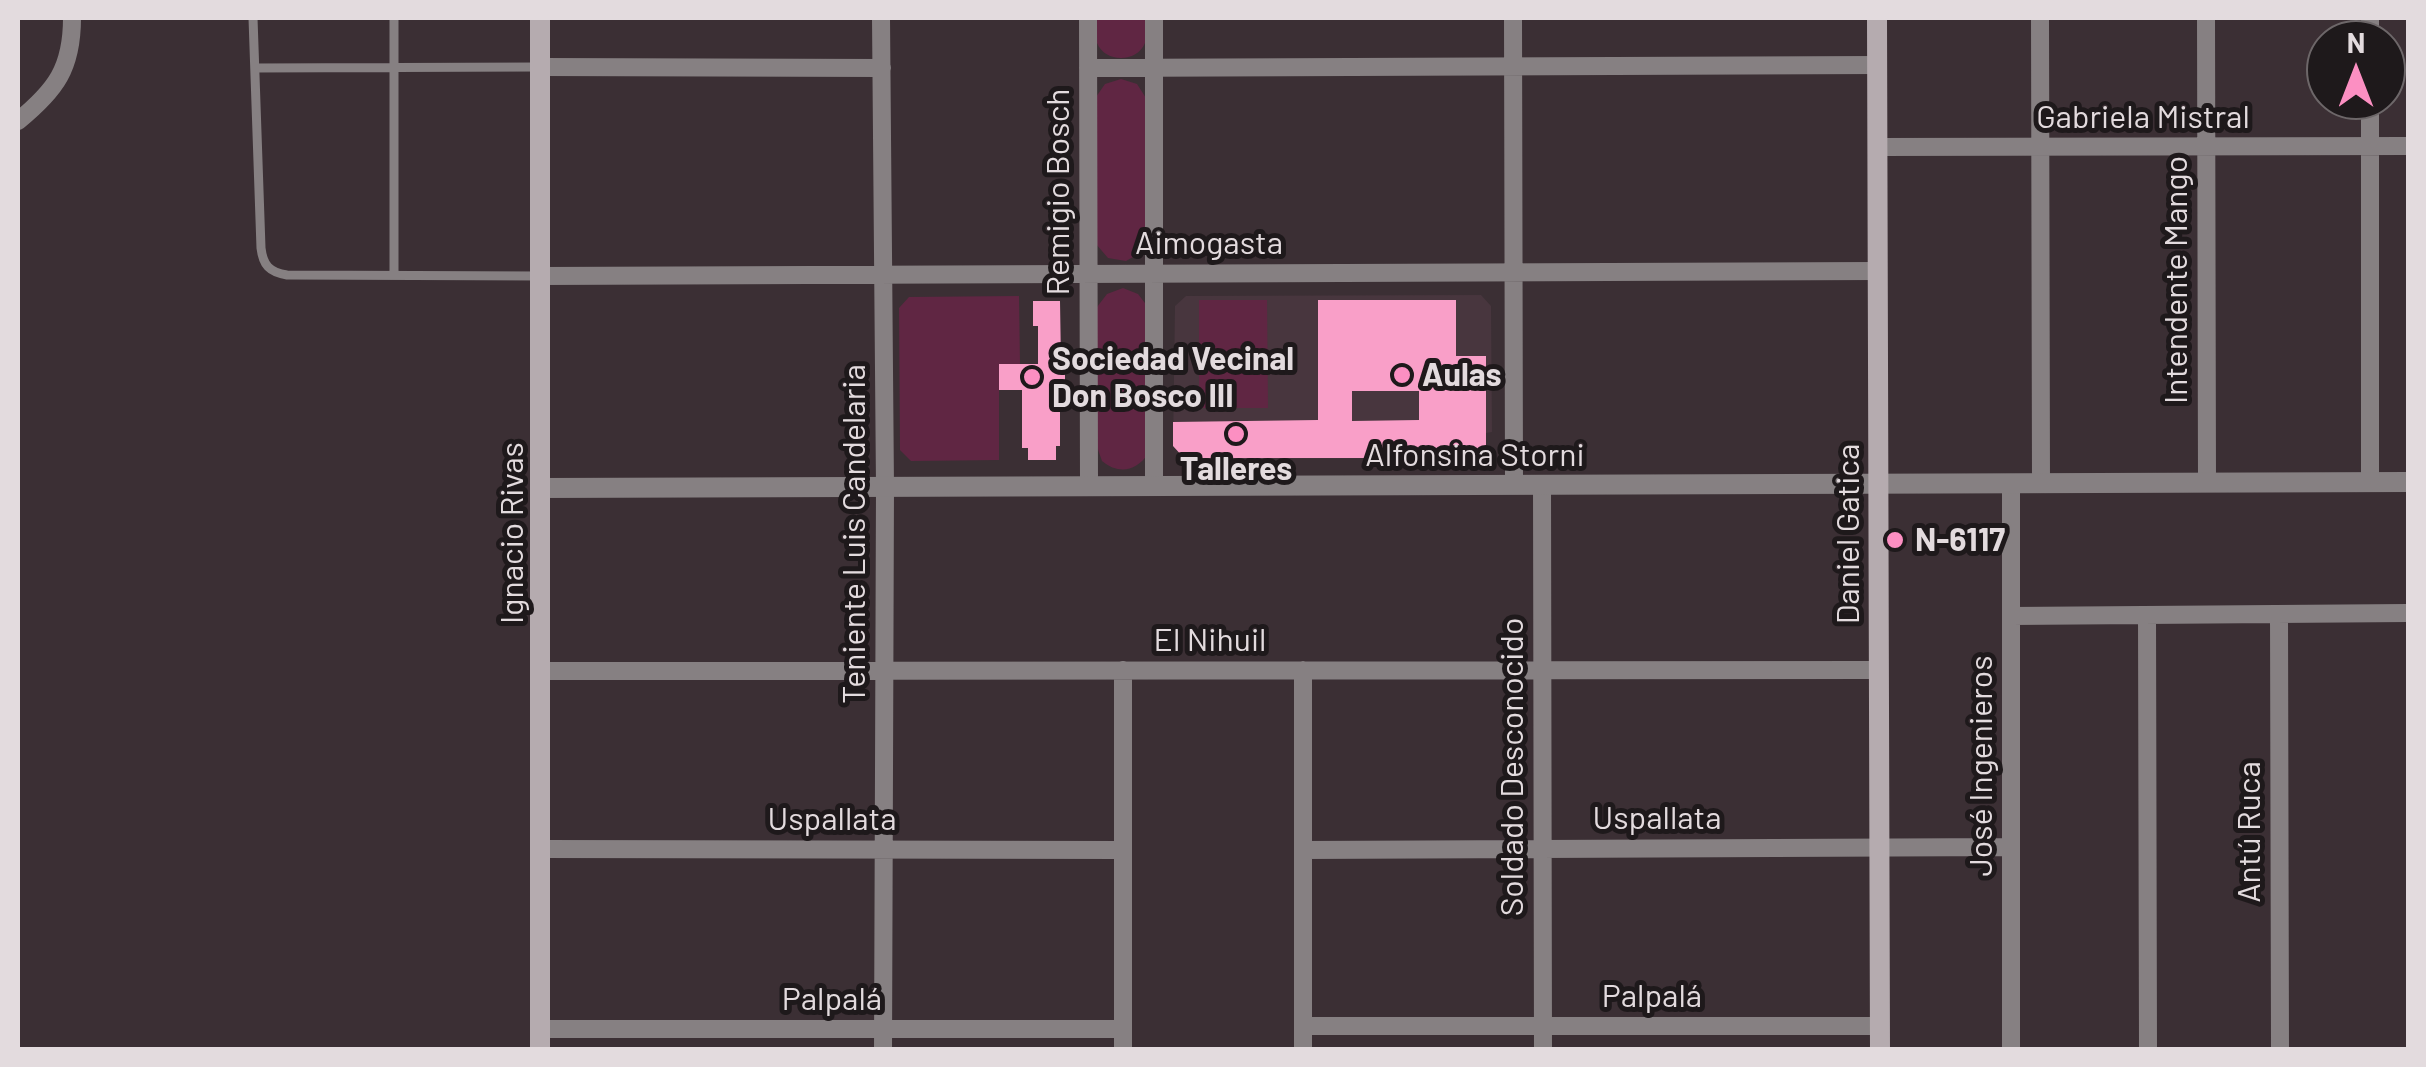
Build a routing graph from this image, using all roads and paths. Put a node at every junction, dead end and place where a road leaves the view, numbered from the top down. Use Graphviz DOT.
graph roads {
  1 [pos="72,18"];
  2 [pos="253,18"];
  3 [pos="394,18"];
  4 [pos="540,18"];
  5 [pos="882,18"];
  6 [pos="1088,18"];
  7 [pos="1154,18"];
  8 [pos="1512,18"];
  9 [pos="1876,18"];
  10 [pos="2040,18"];
  11 [pos="2206,18"];
  12 [pos="1877,66"];
  13 [pos="541,67"];
  14 [pos="1513,67"];
  15 [pos="255,68"];
  16 [pos="394,68"];
  17 [pos="882,68"];
  18 [pos="1088,68"];
  19 [pos="1154,68"];
  20 [pos="2370,120"];
  21 [pos="18,121"];
  22 [pos="2370,146"];
  23 [pos="2408,146"];
  24 [pos="2040,147"];
  25 [pos="2206,147"];
  26 [pos="1877,148"];
  27 [pos="1878,271"];
  28 [pos="1514,272"];
  29 [pos="1154,273"];
  30 [pos="883,274"];
  31 [pos="1089,274"];
  32 [pos="394,275"];
  33 [pos="542,276"];
  34 [pos="2207,482"];
  35 [pos="2370,482"];
  36 [pos="2408,482"];
  37 [pos="2011,483"];
  38 [pos="2041,483"];
  39 [pos="1878,484"];
  40 [pos="1514,485"];
  41 [pos="1542,485"];
  42 [pos="885,486"];
  43 [pos="1089,486"];
  44 [pos="1154,486"];
  45 [pos="542,488"];
  46 [pos="2278,614"];
  47 [pos="2408,614"];
  48 [pos="2147,615"];
  49 [pos="2011,616"];
  50 [pos="1123,670"];
  51 [pos="1303,670"];
  52 [pos="1542,670"];
  53 [pos="1879,670"];
  54 [pos="542,671"];
  55 [pos="884,671"];
  56 [pos="1880,847"];
  57 [pos="2011,847"];
  58 [pos="541,849"];
  59 [pos="1543,849"];
  60 [pos="884,850"];
  61 [pos="1123,850"];
  62 [pos="1303,850"];
  63 [pos="1303,1026"];
  64 [pos="1543,1026"];
  65 [pos="1880,1026"];
  66 [pos="883,1029"];
  67 [pos="1123,1029"];
  68 [pos="540,1039"];
  69 [pos="883,1050"];
  70 [pos="1123,1050"];
  71 [pos="1303,1050"];
  72 [pos="1543,1050"];
  73 [pos="1880,1050"];
  74 [pos="2011,1050"];
  75 [pos="2148,1050"];
  76 [pos="2280,1050"];
  1 -- 21 [label="street"];
  2 -- 15 [label="lane"];
  3 -- 16 [label="lane"];
  4 -- 13 [label="main road, Ignacio Rivas"];
  5 -- 17 [label="street, Teniente Luis Candelaria"];
  6 -- 18 [label="street, Remigio Bosch"];
  7 -- 19 [label="street"];
  8 -- 14 [label="street"];
  9 -- 12 [label="main road, Daniel Gatica"];
  10 -- 24 [label="street"];
  11 -- 25 [label="street, Intendente Mango"];
  12 -- 14 [label="street"];
  12 -- 26 [label="main road, Daniel Gatica"];
  13 -- 16 [label="lane"];
  13 -- 17 [label="street"];
  13 -- 33 [label="main road, Ignacio Rivas"];
  14 -- 19 [label="street"];
  14 -- 28 [label="street"];
  15 -- 16 [label="lane"];
  15 -- 32 [label="lane"];
  16 -- 32 [label="lane"];
  17 -- 30 [label="street, Teniente Luis Candelaria"];
  18 -- 19 [label="street"];
  18 -- 31 [label="street, Remigio Bosch"];
  19 -- 29 [label="street"];
  20 -- 22 [label="street"];
  22 -- 23 [label="street, Gabriela Mistral"];
  22 -- 25 [label="street, Gabriela Mistral"];
  22 -- 35 [label="street"];
  24 -- 25 [label="street, Gabriela Mistral"];
  24 -- 26 [label="street, Gabriela Mistral"];
  24 -- 38 [label="street"];
  25 -- 34 [label="street, Intendente Mango"];
  26 -- 27 [label="main road, Daniel Gatica"];
  27 -- 28 [label="street, Aimogasta"];
  27 -- 39 [label="main road, Daniel Gatica"];
  28 -- 29 [label="street, Aimogasta"];
  28 -- 40 [label="street"];
  29 -- 31 [label="street, Aimogasta"];
  29 -- 44 [label="street"];
  30 -- 31 [label="street, Aimogasta"];
  30 -- 33 [label="street, Aimogasta"];
  30 -- 42 [label="street, Teniente Luis Candelaria"];
  31 -- 43 [label="street, Remigio Bosch"];
  32 -- 33 [label="lane"];
  33 -- 45 [label="main road, Ignacio Rivas"];
  34 -- 35 [label="street, Alfonsina Storni"];
  34 -- 38 [label="street, Alfonsina Storni"];
  35 -- 36 [label="street, Alfonsina Storni"];
  37 -- 38 [label="street, Alfonsina Storni"];
  37 -- 39 [label="street, Alfonsina Storni"];
  37 -- 49 [label="street, José Ingenieros"];
  39 -- 41 [label="street, Alfonsina Storni"];
  39 -- 53 [label="main road, Daniel Gatica"];
  40 -- 41 [label="street, Alfonsina Storni"];
  40 -- 44 [label="street, Alfonsina Storni"];
  41 -- 52 [label="street, Soldado Desconocido"];
  42 -- 43 [label="street, Alfonsina Storni"];
  42 -- 45 [label="street, Alfonsina Storni"];
  42 -- 55 [label="street, Teniente Luis Candelaria"];
  43 -- 44 [label="street, Alfonsina Storni"];
  45 -- 54 [label="main road, Ignacio Rivas"];
  46 -- 47 [label="street"];
  46 -- 48 [label="street"];
  46 -- 76 [label="street, Antú Ruca"];
  48 -- 49 [label="street"];
  48 -- 75 [label="street"];
  49 -- 57 [label="street, José Ingenieros"];
  50 -- 51 [label="street, El Nihuil"];
  50 -- 55 [label="street, El Nihuil"];
  50 -- 61 [label="street"];
  51 -- 52 [label="street, El Nihuil"];
  51 -- 62 [label="street"];
  52 -- 53 [label="street, El Nihuil"];
  52 -- 59 [label="street, Soldado Desconocido"];
  53 -- 56 [label="main road, Daniel Gatica"];
  54 -- 55 [label="street, El Nihuil"];
  54 -- 58 [label="main road, Ignacio Rivas"];
  55 -- 60 [label="street, Teniente Luis Candelaria"];
  56 -- 57 [label="street, Uspallata"];
  56 -- 59 [label="street, Uspallata"];
  56 -- 65 [label="main road, Daniel Gatica"];
  57 -- 74 [label="street, José Ingenieros"];
  58 -- 60 [label="street, Uspallata"];
  58 -- 68 [label="main road, Ignacio Rivas"];
  59 -- 62 [label="street, Uspallata"];
  59 -- 64 [label="street, Soldado Desconocido"];
  60 -- 61 [label="street, Uspallata"];
  60 -- 66 [label="street, Teniente Luis Candelaria"];
  61 -- 67 [label="street"];
  62 -- 63 [label="street"];
  63 -- 64 [label="street, Palpalá"];
  63 -- 71 [label="street"];
  64 -- 65 [label="street, Palpalá"];
  64 -- 72 [label="street, Soldado Desconocido"];
  65 -- 73 [label="main road, Daniel Gatica"];
  66 -- 67 [label="street, Palpalá"];
  66 -- 68 [label="street, Palpalá"];
  66 -- 69 [label="street, Teniente Luis Candelaria"];
  67 -- 70 [label="street"];
}
